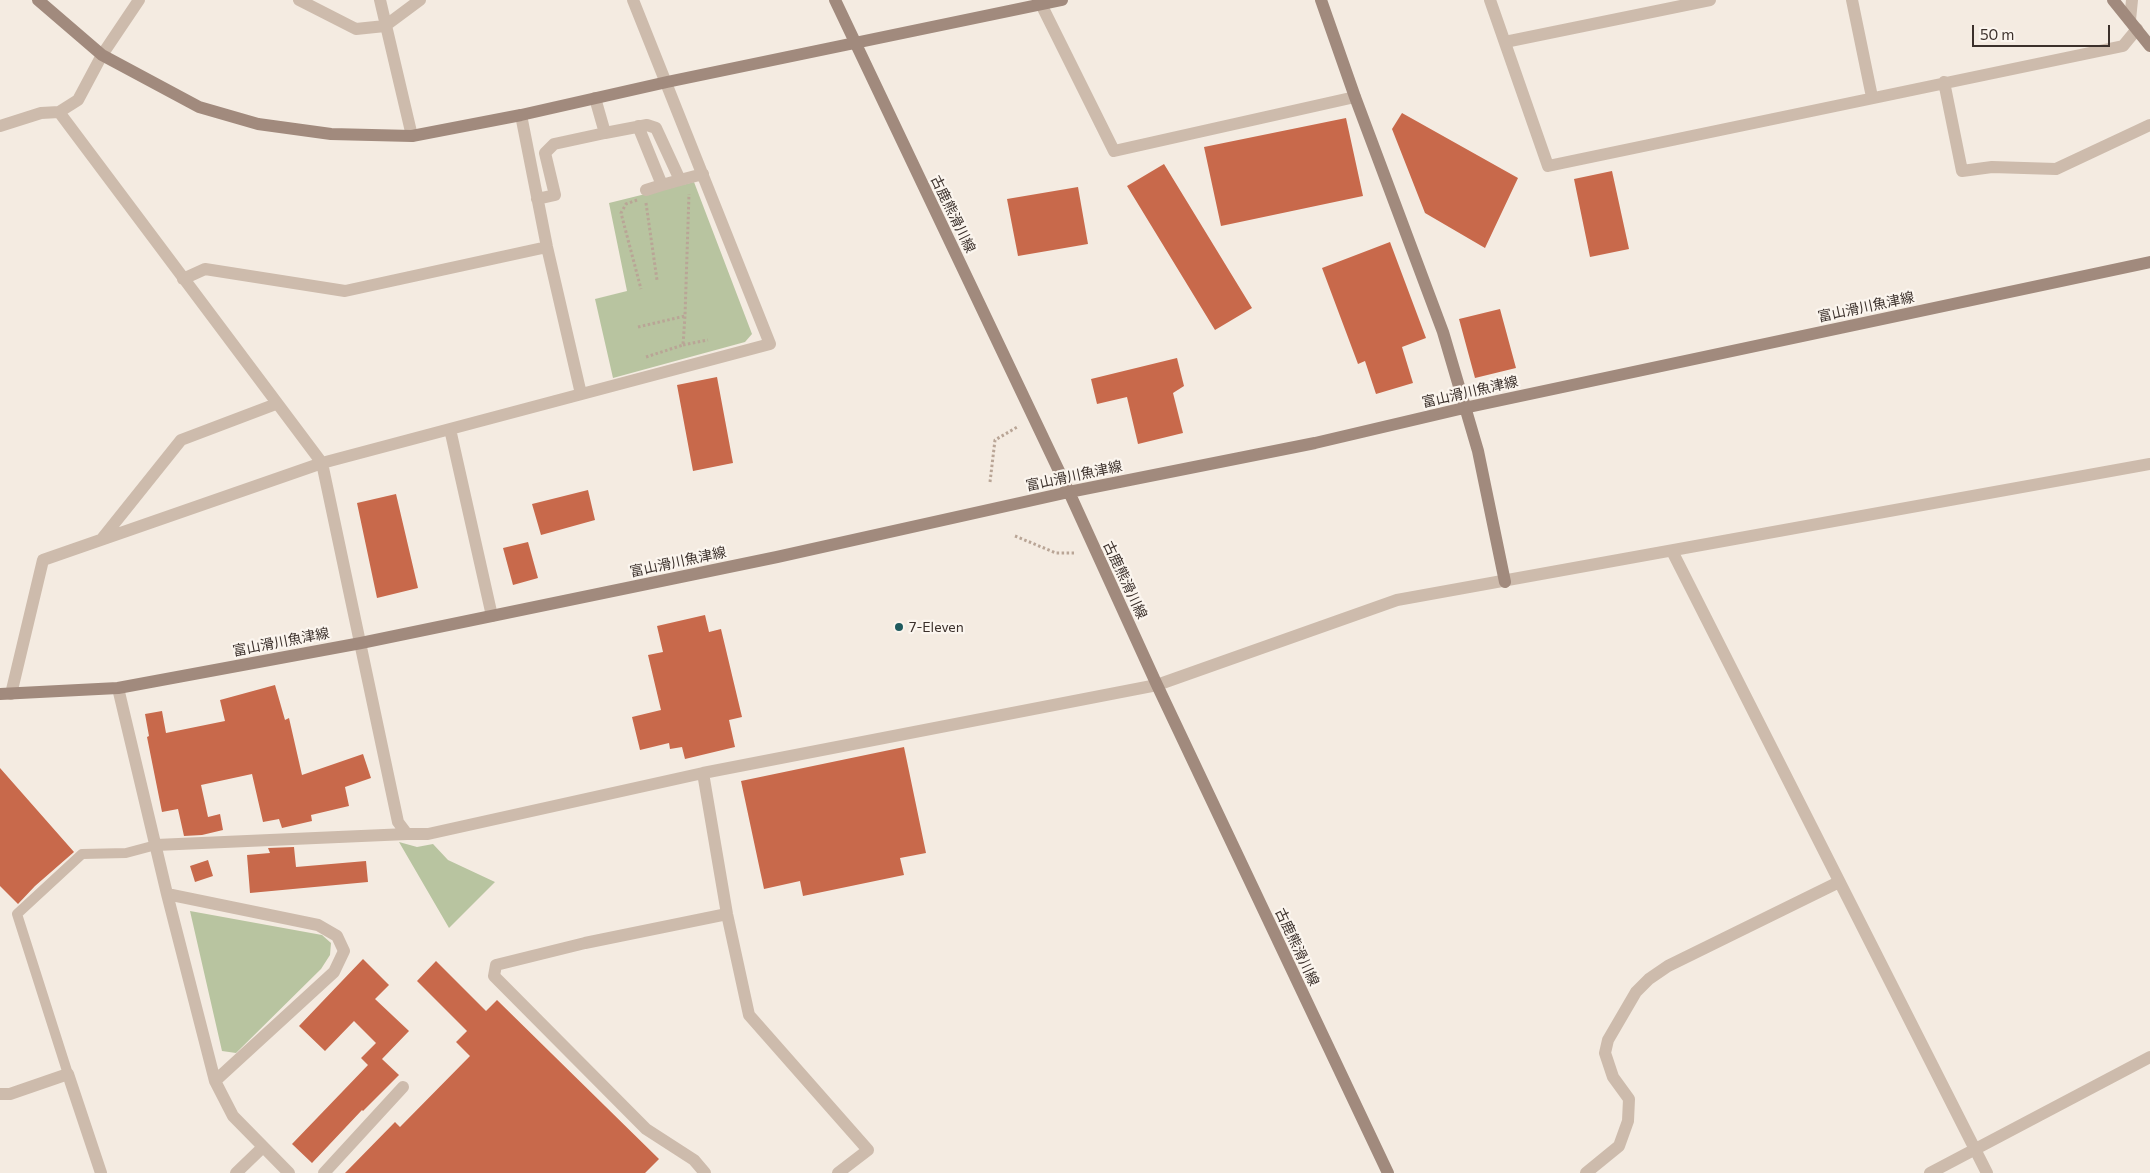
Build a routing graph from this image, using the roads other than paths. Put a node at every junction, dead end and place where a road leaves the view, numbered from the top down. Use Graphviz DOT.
graph roads {
  1 [pos="38,0"];
  2 [pos="139,0"];
  3 [pos="299,0"];
  4 [pos="380,0"];
  5 [pos="420,0"];
  6 [pos="633,0"];
  7 [pos="835,0"];
  8 [pos="1062,0"];
  9 [pos="1321,0"];
  10 [pos="1490,0"];
  11 [pos="1710,0"];
  12 [pos="1852,0"];
  13 [pos="2113,0"];
  14 [pos="2132,0"];
  15 [pos="1040,2"];
  16 [pos="2134,25"];
  17 [pos="385,26"];
  18 [pos="1504,42"];
  19 [pos="855,44"];
  20 [pos="2150,46"];
  21 [pos="102,55"];
  22 [pos="667,82"];
  23 [pos="1944,82"];
  24 [pos="1872,97"];
  25 [pos="595,98"];
  26 [pos="1355,98"];
  27 [pos="59,112"];
  28 [pos="520,115"];
  29 [pos="2150,125"];
  30 [pos="0,126"];
  31 [pos="638,126"];
  32 [pos="605,133"];
  33 [pos="412,136"];
  34 [pos="703,174"];
  35 [pos="680,180"];
  36 [pos="662,185"];
  37 [pos="644,196"];
  38 [pos="537,199"];
  39 [pos="547,247"];
  40 [pos="2150,262"];
  41 [pos="183,279"];
  42 [pos="581,394"];
  43 [pos="276,404"];
  44 [pos="1464,408"];
  45 [pos="450,429"];
  46 [pos="322,463"];
  47 [pos="2150,464"];
  48 [pos="1069,492"];
  49 [pos="101,540"];
  50 [pos="1672,551"];
  51 [pos="1504,582"];
  52 [pos="492,616"];
  53 [pos="361,643"];
  54 [pos="1157,685"];
  55 [pos="118,688"];
  56 [pos="5,694"];
  57 [pos="703,773"];
  58 [pos="407,834"];
  59 [pos="156,845"];
  60 [pos="1839,882"];
  61 [pos="168,894"];
  62 [pos="727,914"];
  63 [pos="2150,1058"];
  64 [pos="68,1074"];
  65 [pos="215,1081"];
  66 [pos="404,1087"];
  67 [pos="0,1094"];
  68 [pos="263,1147"];
  69 [pos="1975,1150"];
  70 [pos="101,1173"];
  71 [pos="236,1173"];
  72 [pos="289,1173"];
  73 [pos="324,1173"];
  74 [pos="705,1173"];
  75 [pos="838,1173"];
  76 [pos="1388,1173"];
  77 [pos="1586,1173"];
  78 [pos="1930,1173"];
  79 [pos="1987,1173"];
  1 -- 21 [label="main road"];
  2 -- 21 [label="street"];
  3 -- 17 [label="street"];
  4 -- 17 [label="street"];
  5 -- 17 [label="street"];
  6 -- 22 [label="street"];
  7 -- 19 [label="main road, 古鹿熊滑川線"];
  8 -- 15 [label="main road"];
  9 -- 26 [label="main road"];
  10 -- 18 [label="street"];
  11 -- 18 [label="street"];
  12 -- 24 [label="street"];
  13 -- 16 [label="main road"];
  14 -- 16 [label="street"];
  15 -- 19 [label="main road"];
  15 -- 26 [label="street"];
  16 -- 20 [label="main road"];
  16 -- 23 [label="street"];
  17 -- 33 [label="street"];
  18 -- 24 [label="street"];
  19 -- 22 [label="main road"];
  19 -- 48 [label="main road, 古鹿熊滑川線"];
  21 -- 27 [label="street"];
  21 -- 33 [label="main road"];
  22 -- 25 [label="main road"];
  22 -- 34 [label="street"];
  23 -- 24 [label="street"];
  23 -- 29 [label="street"];
  25 -- 28 [label="main road"];
  25 -- 32 [label="street"];
  26 -- 44 [label="main road"];
  27 -- 30 [label="street"];
  27 -- 41 [label="street"];
  28 -- 33 [label="main road"];
  28 -- 38 [label="street"];
  31 -- 32 [label="street"];
  31 -- 35 [label="street"];
  31 -- 36 [label="street"];
  32 -- 38 [label="street"];
  34 -- 35 [label="street"];
  34 -- 42 [label="street"];
  35 -- 36 [label="street"];
  36 -- 37 [label="street"];
  38 -- 39 [label="street"];
  39 -- 41 [label="street"];
  39 -- 42 [label="street"];
  40 -- 44 [label="main road, 富山滑川魚津線"];
  41 -- 43 [label="street"];
  42 -- 45 [label="street"];
  43 -- 46 [label="street"];
  43 -- 49 [label="street"];
  44 -- 48 [label="main road, 富山滑川魚津線"];
  44 -- 51 [label="main road"];
  45 -- 46 [label="street"];
  45 -- 52 [label="street"];
  46 -- 49 [label="street"];
  46 -- 53 [label="street"];
  47 -- 50 [label="street"];
  48 -- 52 [label="main road, 富山滑川魚津線"];
  48 -- 54 [label="main road, 古鹿熊滑川線"];
  49 -- 56 [label="street"];
  50 -- 51 [label="street"];
  50 -- 60 [label="street"];
  51 -- 54 [label="street"];
  52 -- 53 [label="main road, 富山滑川魚津線"];
  53 -- 55 [label="main road, 富山滑川魚津線"];
  53 -- 58 [label="street"];
  54 -- 57 [label="street"];
  54 -- 76 [label="main road, 古鹿熊滑川線"];
  55 -- 56 [label="main road, 富山滑川魚津線"];
  55 -- 59 [label="street"];
  57 -- 58 [label="street"];
  57 -- 62 [label="street"];
  58 -- 59 [label="street"];
  59 -- 61 [label="street"];
  59 -- 64 [label="lane"];
  60 -- 69 [label="street"];
  60 -- 77 [label="street"];
  61 -- 65 [label="street"];
  61 -- 65 [label="street"];
  62 -- 74 [label="street"];
  62 -- 75 [label="street"];
  63 -- 69 [label="street"];
  64 -- 67 [label="street"];
  64 -- 70 [label="street"];
  65 -- 68 [label="street"];
  66 -- 73 [label="street"];
  68 -- 71 [label="street"];
  68 -- 72 [label="street"];
  69 -- 78 [label="street"];
  69 -- 79 [label="street"];
}
